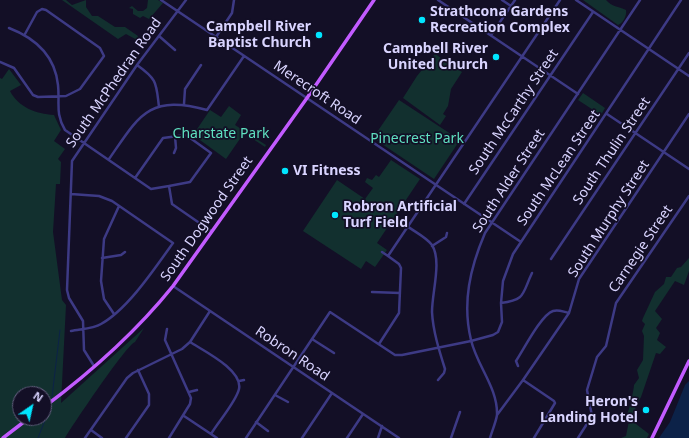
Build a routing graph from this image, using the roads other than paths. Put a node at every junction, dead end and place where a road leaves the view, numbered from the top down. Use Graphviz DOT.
graph roads {
  1 [pos="161,0"];
  2 [pos="186,0"];
  3 [pos="234,0"];
  4 [pos="374,0"];
  5 [pos="438,0"];
  6 [pos="502,0"];
  7 [pos="515,0"];
  8 [pos="560,0"];
  9 [pos="576,0"];
  10 [pos="640,0"];
  11 [pos="681,0"];
  12 [pos="511,6"];
  13 [pos="178,11"];
  14 [pos="593,12"];
  15 [pos="9,28"];
  16 [pos="620,30"];
  17 [pos="25,34"];
  18 [pos="491,35"];
  19 [pos="159,36"];
  20 [pos="216,37"];
  21 [pos="648,49"];
  22 [pos="175,50"];
  23 [pos="689,53"];
  24 [pos="244,56"];
  25 [pos="521,56"];
  26 [pos="0,62"];
  27 [pos="137,65"];
  28 [pos="201,65"];
  29 [pos="678,69"];
  30 [pos="550,75"];
  31 [pos="689,76"];
  32 [pos="578,94"];
  33 [pos="58,96"];
  34 [pos="307,98"];
  35 [pos="184,104"];
  36 [pos="159,107"];
  37 [pos="607,114"];
  38 [pos="689,114"];
  39 [pos="636,134"];
  40 [pos="175,136"];
  41 [pos="84,142"];
  42 [pos="664,152"];
  43 [pos="174,153"];
  44 [pos="109,160"];
  45 [pos="689,169"];
  46 [pos="135,178"];
  47 [pos="435,184"];
  48 [pos="169,186"];
  49 [pos="72,194"];
  50 [pos="689,196"];
  51 [pos="464,204"];
  52 [pos="118,206"];
  53 [pos="492,222"];
  54 [pos="407,226"];
  55 [pos="211,231"];
  56 [pos="448,233"];
  57 [pos="521,242"];
  58 [pos="432,246"];
  59 [pos="125,252"];
  60 [pos="382,252"];
  61 [pos="388,256"];
  62 [pos="102,258"];
  63 [pos="551,259"];
  64 [pos="532,273"];
  65 [pos="173,286"];
  66 [pos="372,292"];
  67 [pos="400,293"];
  68 [pos="501,303"];
  69 [pos="210,311"];
  70 [pos="569,313"];
  71 [pos="114,314"];
  72 [pos="84,329"];
  73 [pos="167,330"];
  74 [pos="71,331"];
  75 [pos="312,339"];
  76 [pos="471,341"];
  77 [pos="190,342"];
  78 [pos="379,344"];
  79 [pos="438,348"];
  80 [pos="334,353"];
  81 [pos="171,354"];
  82 [pos="689,361"];
  83 [pos="94,366"];
  84 [pos="518,366"];
  85 [pos="293,367"];
  86 [pos="138,370"];
  87 [pos="244,380"];
  88 [pos="438,380"];
  89 [pos="523,380"];
  90 [pos="239,381"];
  91 [pos="197,390"];
  92 [pos="189,392"];
  93 [pos="332,393"];
  94 [pos="275,395"];
  95 [pos="52,400"];
  96 [pos="288,402"];
  97 [pos="460,412"];
  98 [pos="363,414"];
  99 [pos="497,415"];
  100 [pos="184,416"];
  101 [pos="256,422"];
  102 [pos="19,426"];
  103 [pos="382,426"];
  104 [pos="91,430"];
  105 [pos="268,431"];
  106 [pos="211,434"];
  107 [pos="3,438"];
  108 [pos="85,438"];
  109 [pos="102,438"];
  110 [pos="126,438"];
  111 [pos="169,438"];
  112 [pos="217,438"];
  113 [pos="246,438"];
  114 [pos="302,438"];
  115 [pos="347,438"];
  116 [pos="378,438"];
  117 [pos="399,438"];
  118 [pos="451,438"];
  119 [pos="490,438"];
  120 [pos="534,438"];
  121 [pos="578,438"];
  122 [pos="652,438"];
  1 -- 13 [label="street, Merecroft Road"];
  2 -- 13 [label="street, South McPhedran Road"];
  3 -- 20 [label="street"];
  4 -- 34 [label="main road, South Dogwood Street"];
  5 -- 18 [label="street"];
  6 -- 12 [label="street"];
  7 -- 12 [label="street"];
  8 -- 25 [label="street"];
  9 -- 14 [label="street"];
  10 -- 16 [label="street, South Alder Street"];
  11 -- 21 [label="street, South McLean Street"];
  12 -- 18 [label="street"];
  13 -- 19 [label="street, South McPhedran Road"];
  13 -- 20 [label="street, Merecroft Road"];
  14 -- 16 [label="street"];
  14 -- 30 [label="street, South McCarthy Street"];
  15 -- 17 [label="street"];
  16 -- 21 [label="street"];
  16 -- 32 [label="street, South Alder Street"];
  17 -- 33 [label="street"];
  17 -- 33 [label="street"];
  18 -- 25 [label="street"];
  19 -- 22 [label="street"];
  19 -- 27 [label="street, South McPhedran Road"];
  20 -- 24 [label="street, Merecroft Road"];
  21 -- 29 [label="street"];
  21 -- 37 [label="street, South McLean Street"];
  23 -- 29 [label="street, South Thulin Street"];
  24 -- 34 [label="street, Merecroft Road"];
  24 -- 35 [label="street"];
  25 -- 30 [label="street"];
  25 -- 47 [label="street"];
  26 -- 33 [label="street"];
  27 -- 36 [label="street"];
  27 -- 41 [label="street, South McPhedran Road"];
  28 -- 35 [label="street"];
  29 -- 31 [label="street"];
  29 -- 39 [label="street, South Thulin Street"];
  30 -- 32 [label="street"];
  30 -- 51 [label="street, South McCarthy Street"];
  32 -- 53 [label="street, South Alder Street"];
  33 -- 41 [label="street"];
  34 -- 47 [label="street, Merecroft Road"];
  34 -- 55 [label="main road, South Dogwood Street"];
  35 -- 36 [label="street"];
  36 -- 44 [label="street"];
  37 -- 39 [label="street"];
  37 -- 57 [label="street, South McLean Street"];
  38 -- 42 [label="street, South Murphy Street"];
  39 -- 42 [label="street"];
  39 -- 63 [label="street, South Thulin Street"];
  40 -- 43 [label="street"];
  40 -- 46 [label="street"];
  40 -- 48 [label="street"];
  41 -- 44 [label="street"];
  41 -- 49 [label="street, South McPhedran Road"];
  42 -- 45 [label="street"];
  42 -- 70 [label="street, South Murphy Street"];
  44 -- 46 [label="street"];
  46 -- 48 [label="street"];
  47 -- 51 [label="street, Merecroft Road"];
  47 -- 54 [label="street"];
  48 -- 55 [label="street"];
  49 -- 52 [label="street"];
  49 -- 72 [label="street, South McPhedran Road"];
  50 -- 121 [label="street, Carnegie Street"];
  51 -- 53 [label="street, Merecroft Road"];
  52 -- 62 [label="street"];
  52 -- 71 [label="street"];
  53 -- 57 [label="street, Merecroft Road"];
  53 -- 76 [label="street, South Alder Street"];
  54 -- 58 [label="street"];
  54 -- 61 [label="street"];
  55 -- 65 [label="main road, South Dogwood Street"];
  56 -- 58 [label="street"];
  57 -- 68 [label="street, South McLean Street"];
  58 -- 79 [label="street"];
  59 -- 62 [label="street"];
  60 -- 61 [label="street"];
  61 -- 67 [label="street"];
  62 -- 71 [label="street"];
  64 -- 68 [label="street"];
  65 -- 69 [label="street, Robron Road"];
  65 -- 83 [label="main road, South Dogwood Street"];
  66 -- 67 [label="street"];
  67 -- 78 [label="street"];
  68 -- 76 [label="street, South McLean Street"];
  69 -- 77 [label="street"];
  69 -- 85 [label="street, Robron Road"];
  70 -- 84 [label="street"];
  70 -- 89 [label="street, South Murphy Street"];
  71 -- 72 [label="street"];
  72 -- 74 [label="street"];
  72 -- 83 [label="street, South McPhedran Road"];
  73 -- 81 [label="street"];
  75 -- 78 [label="street"];
  75 -- 80 [label="street"];
  75 -- 85 [label="street"];
  76 -- 79 [label="street"];
  76 -- 99 [label="street, South Alder Street"];
  77 -- 81 [label="street"];
  77 -- 90 [label="street"];
  78 -- 79 [label="street"];
  79 -- 88 [label="street"];
  81 -- 86 [label="street"];
  81 -- 92 [label="street"];
  82 -- 122 [label="main road"];
  83 -- 95 [label="main road, South Dogwood Street"];
  85 -- 93 [label="street, Robron Road"];
  85 -- 94 [label="street"];
  86 -- 104 [label="street"];
  86 -- 110 [label="street"];
  87 -- 90 [label="street"];
  89 -- 99 [label="street, South Murphy Street"];
  89 -- 120 [label="street"];
  90 -- 106 [label="street"];
  91 -- 92 [label="street"];
  92 -- 100 [label="street"];
  93 -- 98 [label="street, Robron Road"];
  93 -- 114 [label="street"];
  94 -- 96 [label="street"];
  94 -- 101 [label="street"];
  97 -- 118 [label="street"];
  98 -- 103 [label="street, Robron Road"];
  98 -- 115 [label="street"];
  99 -- 119 [label="street, South Alder Street"];
  100 -- 106 [label="street"];
  100 -- 111 [label="street"];
  101 -- 105 [label="street"];
  101 -- 113 [label="street"];
  102 -- 107 [label="main road"];
  103 -- 116 [label="street"];
  103 -- 117 [label="street, Robron Road"];
  104 -- 108 [label="street"];
  104 -- 109 [label="street"];
  106 -- 112 [label="street"];
}
